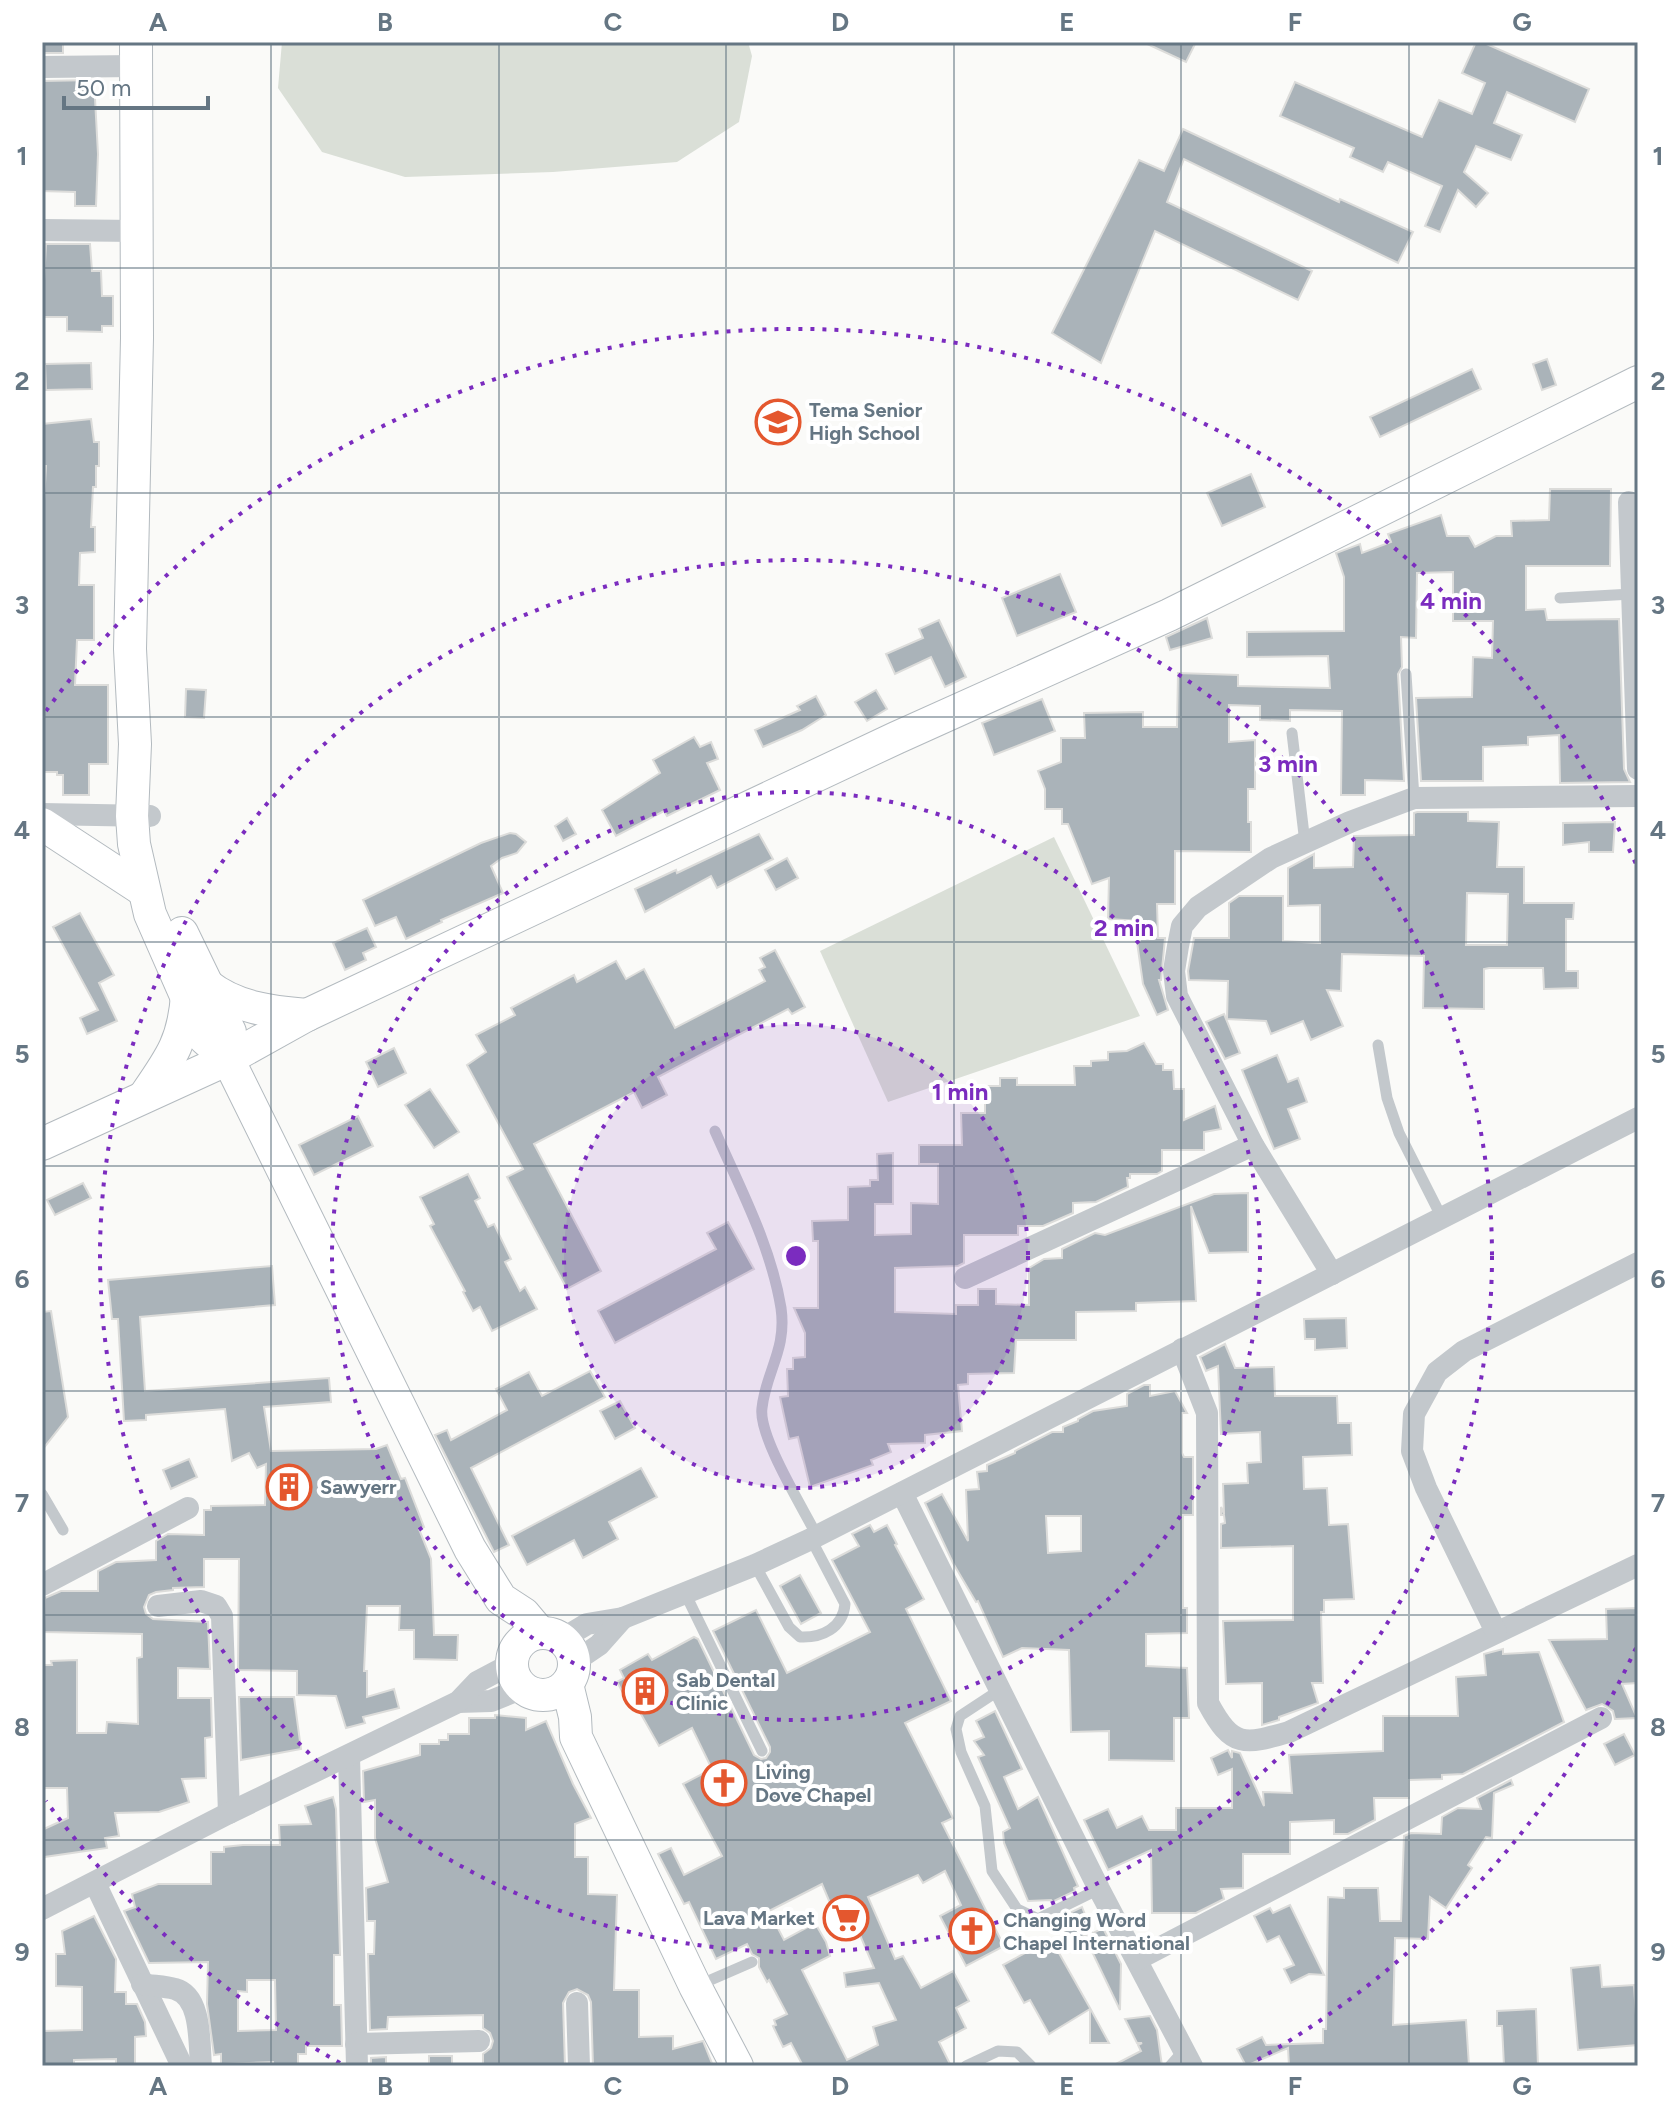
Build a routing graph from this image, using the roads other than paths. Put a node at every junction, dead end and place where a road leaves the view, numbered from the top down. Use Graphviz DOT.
graph roads {
  1 [pos="136,54"];
  2 [pos="42,67"];
  3 [pos="42,230"];
  4 [pos="138,231"];
  5 [pos="1638,382"];
  6 [pos="1629,502"];
  7 [pos="1632,594"];
  8 [pos="1560,598"];
  9 [pos="1406,674"];
  10 [pos="1292,733"];
  11 [pos="1638,769"];
  12 [pos="1638,796"];
  13 [pos="1414,798"];
  14 [pos="42,814"];
  15 [pos="141,816"];
  16 [pos="42,824"];
  17 [pos="1305,843"];
  18 [pos="143,890"];
  19 [pos="197,990"];
  20 [pos="307,1015"];
  21 [pos="1378,1045"];
  22 [pos="228,1059"];
  23 [pos="146,1094"];
  24 [pos="1638,1118"];
  25 [pos="715,1131"];
  26 [pos="42,1144"];
  27 [pos="1253,1145"];
  28 [pos="1442,1218"];
  29 [pos="1638,1263"];
  30 [pos="1332,1274"];
  31 [pos="965,1278"];
  32 [pos="1182,1349"];
  33 [pos="902,1493"];
  34 [pos="42,1494"];
  35 [pos="188,1508"];
  36 [pos="63,1530"];
  37 [pos="814,1537"];
  38 [pos="755,1565"];
  39 [pos="1638,1565"];
  40 [pos="42,1585"];
  41 [pos="684,1592"];
  42 [pos="158,1606"];
  43 [pos="1496,1632"];
  44 [pos="542,1664"];
  45 [pos="1001,1689"];
  46 [pos="1601,1718"];
  47 [pos="762,1751"];
  48 [pos="349,1756"];
  49 [pos="229,1813"];
  50 [pos="95,1883"];
  51 [pos="1099,1889"];
  52 [pos="42,1909"];
  53 [pos="1138,1959"];
  54 [pos="752,1962"];
  55 [pos="142,1984"];
  56 [pos="695,1986"];
  57 [pos="577,2003"];
  58 [pos="479,2041"];
  59 [pos="356,2055"];
  60 [pos="1182,2061"];
  61 [pos="182,2066"];
  62 [pos="201,2066"];
  63 [pos="579,2066"];
  64 [pos="737,2066"];
  65 [pos="966,2066"];
  66 [pos="1031,2066"];
  1 -- 2 [label="street"];
  1 -- 4 [label="street"];
  3 -- 4 [label="street"];
  4 -- 15 [label="street"];
  5 -- 20 [label="street"];
  6 -- 7 [label="street"];
  7 -- 8 [label="lane"];
  7 -- 11 [label="street"];
  9 -- 13 [label="lane"];
  10 -- 17 [label="lane"];
  12 -- 13 [label="street"];
  13 -- 17 [label="street"];
  14 -- 15 [label="street"];
  15 -- 18 [label="street"];
  15 -- 19 [label="street"];
  16 -- 18 [label="street"];
  17 -- 27 [label="street"];
  18 -- 19 [label="street"];
  19 -- 20 [label="street"];
  19 -- 22 [label="street"];
  19 -- 23 [label="street"];
  20 -- 22 [label="street"];
  21 -- 28 [label="lane"];
  22 -- 23 [label="street"];
  22 -- 44 [label="street"];
  23 -- 26 [label="street"];
  24 -- 28 [label="street"];
  25 -- 37 [label="lane"];
  27 -- 30 [label="street"];
  27 -- 31 [label="street"];
  28 -- 30 [label="street"];
  29 -- 43 [label="street"];
  30 -- 32 [label="street"];
  32 -- 33 [label="street"];
  32 -- 43 [label="street"];
  33 -- 37 [label="street"];
  33 -- 45 [label="street"];
  34 -- 36 [label="lane"];
  35 -- 40 [label="street"];
  37 -- 38 [label="street"];
  37 -- 38 [label="lane"];
  38 -- 41 [label="street"];
  39 -- 43 [label="street"];
  41 -- 44 [label="street"];
  41 -- 47 [label="lane"];
  42 -- 49 [label="street"];
  44 -- 48 [label="street"];
  44 -- 56 [label="street"];
  45 -- 51 [label="street"];
  45 -- 51 [label="lane"];
  46 -- 53 [label="street"];
  48 -- 49 [label="street"];
  48 -- 59 [label="street"];
  49 -- 50 [label="street"];
  50 -- 52 [label="street"];
  50 -- 55 [label="street"];
  51 -- 53 [label="street"];
  53 -- 60 [label="street"];
  54 -- 56 [label="lane"];
  55 -- 61 [label="street"];
  55 -- 62 [label="street"];
  56 -- 64 [label="street"];
  57 -- 63 [label="street"];
  58 -- 59 [label="street"];
  65 -- 66 [label="lane"];
}
